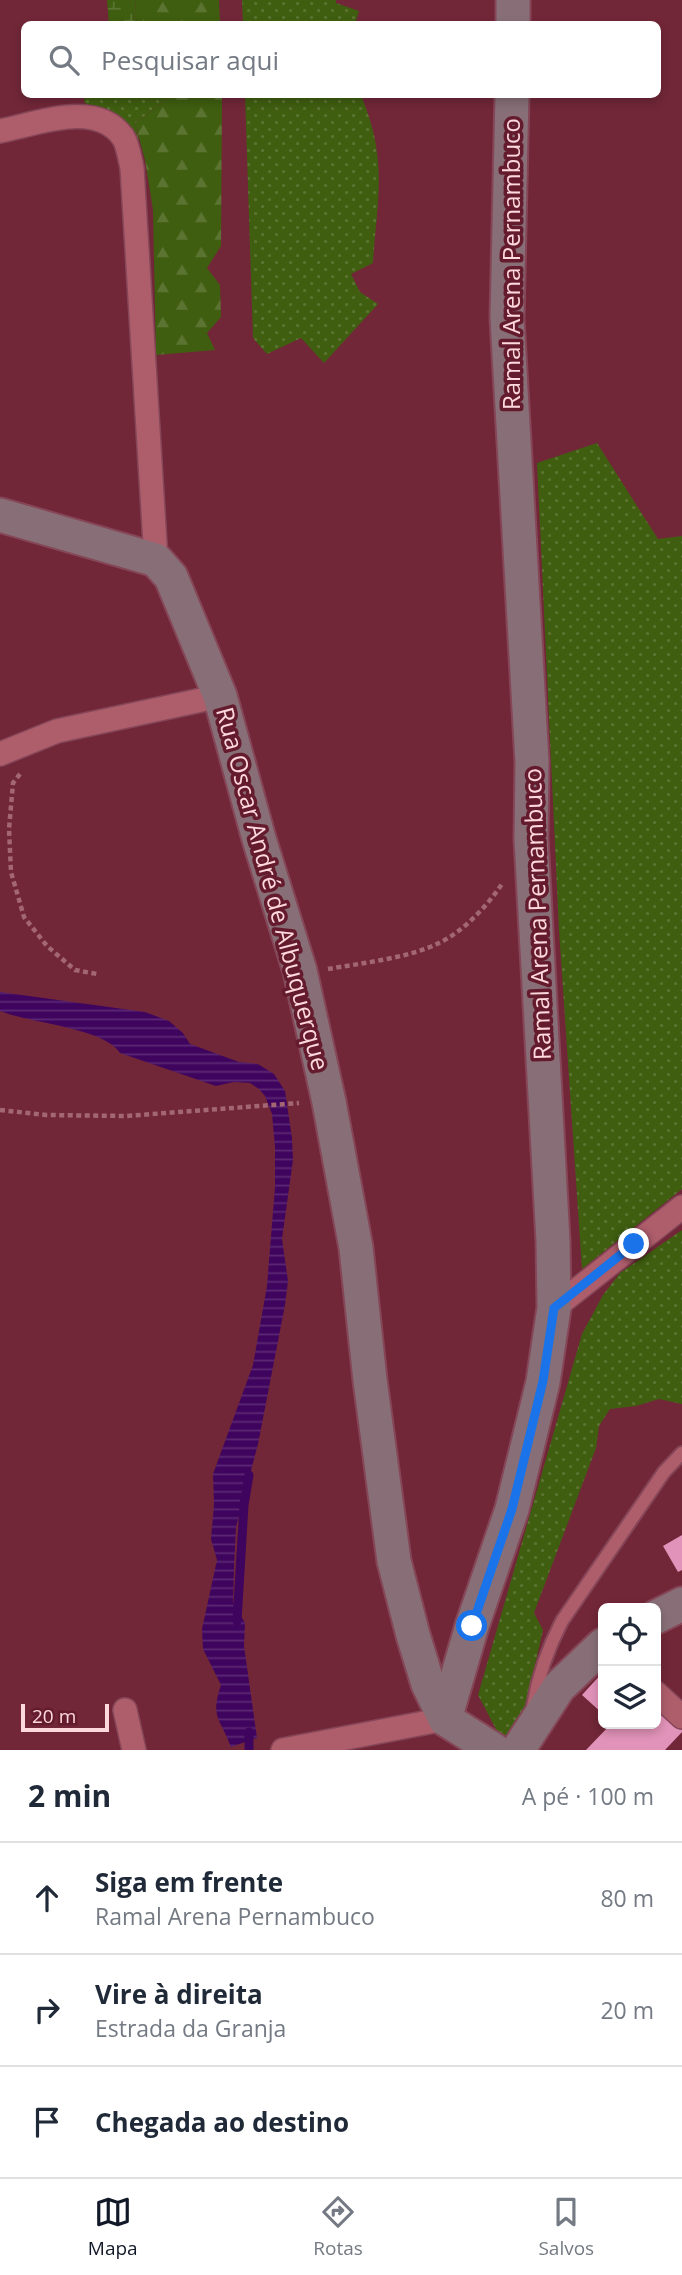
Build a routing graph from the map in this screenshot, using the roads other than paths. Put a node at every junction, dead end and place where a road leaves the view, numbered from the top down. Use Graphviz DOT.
graph roads {
  1 [pos="513,0"];
  2 [pos="513,21"];
  3 [pos="512,98"];
  4 [pos="0,131"];
  5 [pos="0,515"];
  6 [pos="156,560"];
  7 [pos="220,696"];
  8 [pos="0,754"];
  9 [pos="682,1207"];
  10 [pos="554,1308"];
  11 [pos="682,1454"];
  12 [pos="682,1604"];
  13 [pos="661,1614"];
  14 [pos="598,1649"];
  15 [pos="661,1698"];
  16 [pos="125,1710"];
  17 [pos="682,1717"];
  18 [pos="445,1718"];
  19 [pos="524,1740"];
  20 [pos="134,1750"];
  21 [pos="283,1750"];
  22 [pos="494,1750"];
  1 -- 2 [label="main road"];
  3 -- 10 [label="main road, Ramal Arena Pernambuco"];
  4 -- 6 [label="street"];
  5 -- 6 [label="main road"];
  6 -- 7 [label="main road, Rua Oscar André de Albuquerque"];
  7 -- 8 [label="street"];
  7 -- 18 [label="main road, Rua Oscar André de Albuquerque"];
  9 -- 10 [label="street"];
  10 -- 18 [label="main road, Ramal Arena Pernambuco"];
  11 -- 19 [label="lane"];
  12 -- 13 [label="main road"];
  14 -- 19 [label="main road"];
  15 -- 17 [label="street"];
  16 -- 20 [label="street"];
  18 -- 21 [label="street"];
  18 -- 22 [label="main road"];
}
